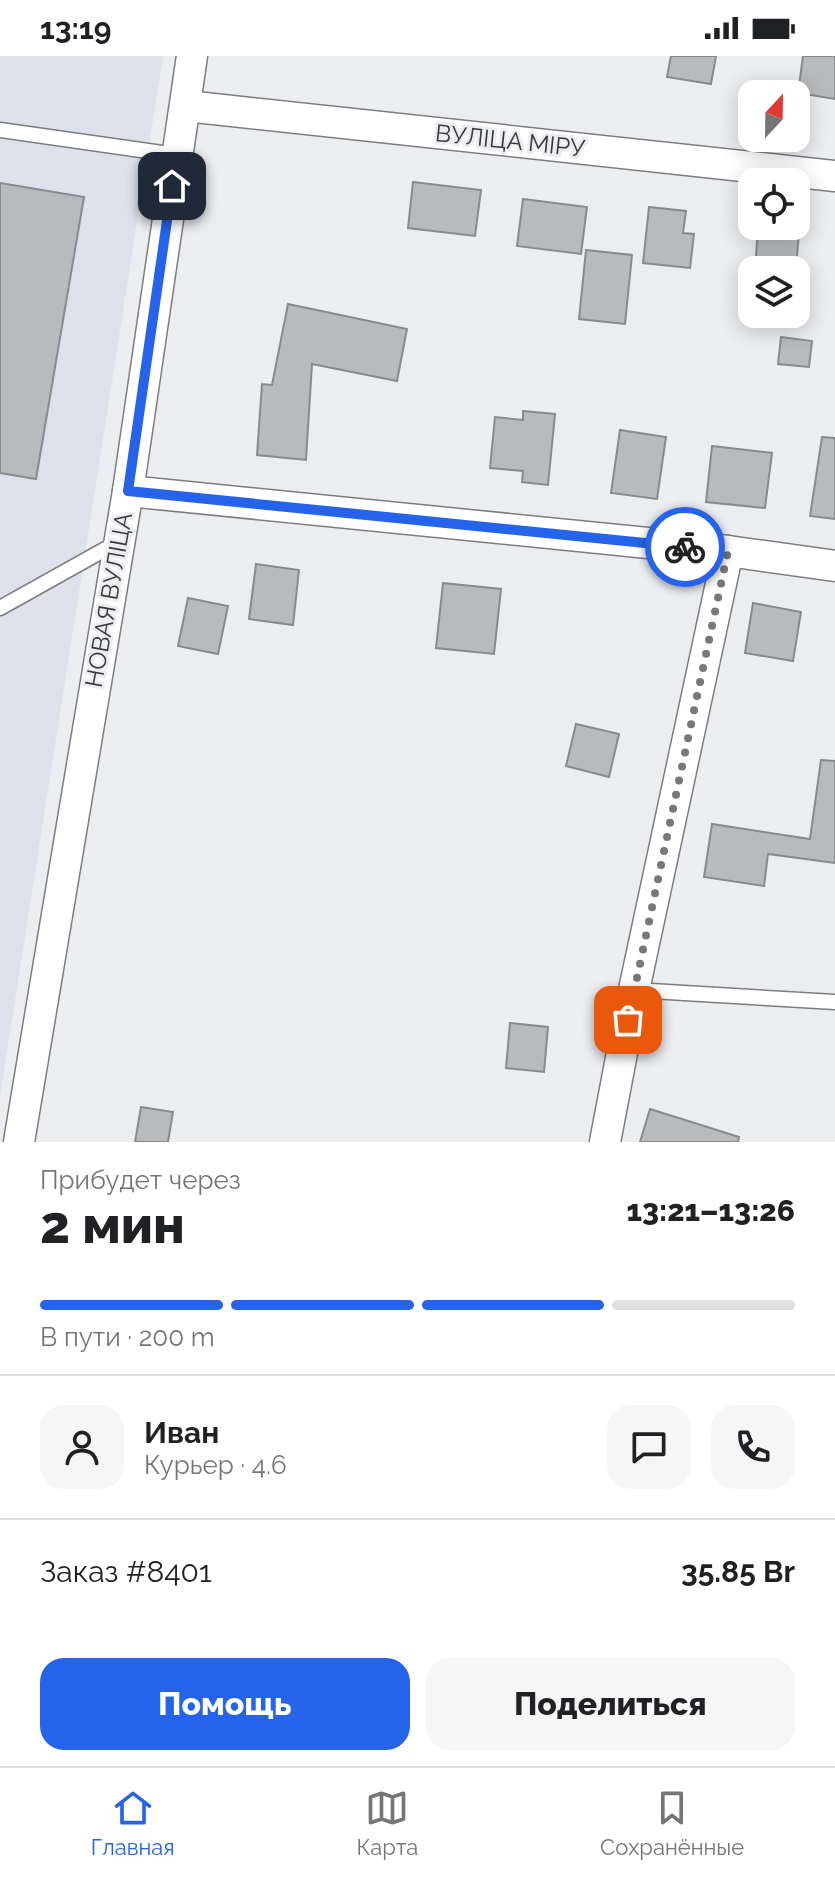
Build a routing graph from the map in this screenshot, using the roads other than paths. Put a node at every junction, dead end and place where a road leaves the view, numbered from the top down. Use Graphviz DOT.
graph roads {
  1 [pos="192,56"];
  2 [pos="186,106"];
  3 [pos="0,130"];
  4 [pos="176,155"];
  5 [pos="835,176"];
  6 [pos="128,491"];
  7 [pos="119,542"];
  8 [pos="728,551"];
  9 [pos="835,566"];
  10 [pos="0,608"];
  11 [pos="634,990"];
  12 [pos="835,1002"];
  13 [pos="19,1142"];
  14 [pos="605,1142"];
  1 -- 2 [label="street, НОВАЯ ВУЛІЦА"];
  2 -- 4 [label="street, НОВАЯ ВУЛІЦА"];
  2 -- 5 [label="street, ВУЛІЦА МІРУ"];
  3 -- 4 [label="lane"];
  4 -- 6 [label="street, НОВАЯ ВУЛІЦА"];
  6 -- 7 [label="street, НОВАЯ ВУЛІЦА"];
  6 -- 8 [label="street"];
  7 -- 10 [label="lane"];
  7 -- 13 [label="street, НОВАЯ ВУЛІЦА"];
  8 -- 9 [label="street"];
  8 -- 11 [label="street"];
  11 -- 12 [label="lane"];
  11 -- 14 [label="street"];
}
